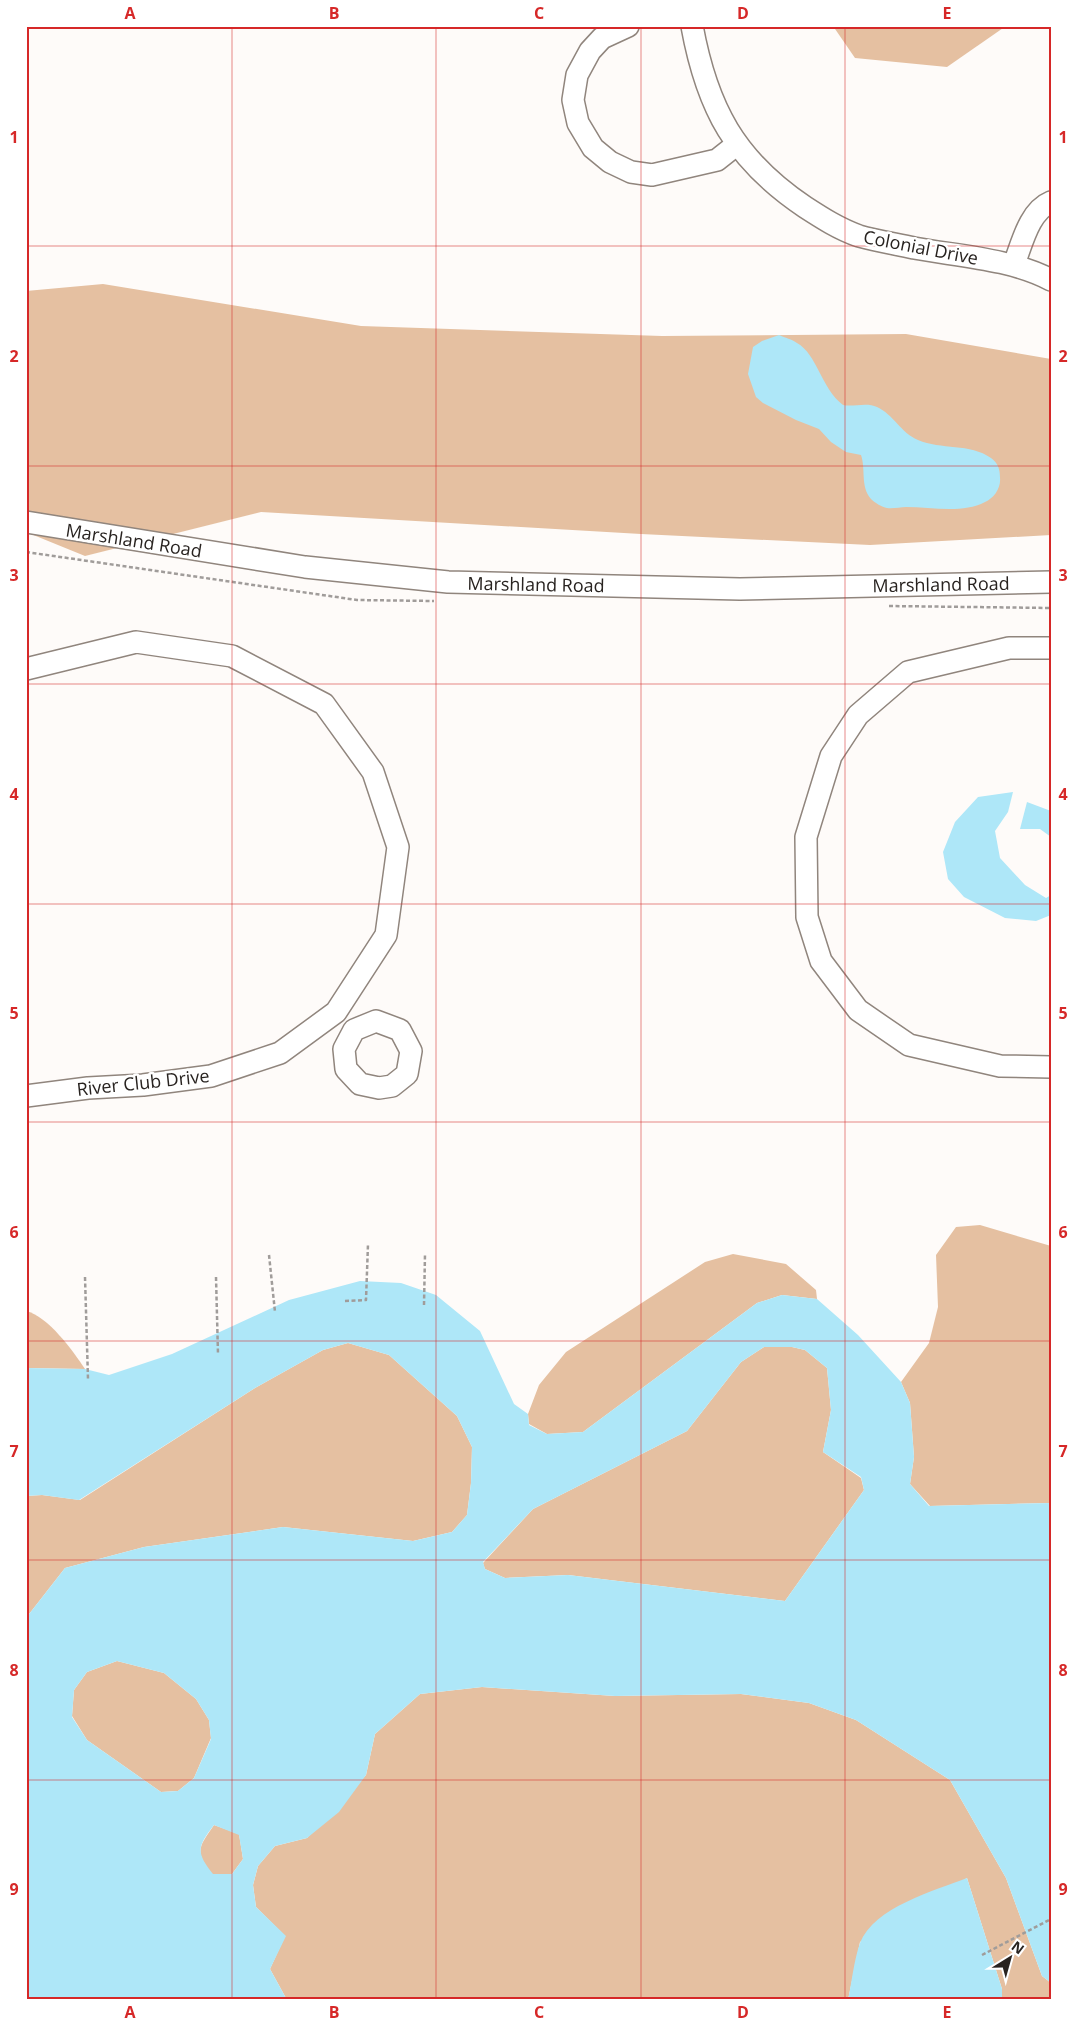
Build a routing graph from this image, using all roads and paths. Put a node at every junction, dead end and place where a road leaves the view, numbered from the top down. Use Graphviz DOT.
graph roads {
  1 [pos="628,26"];
  2 [pos="692,26"];
  3 [pos="736,145"];
  4 [pos="1051,202"];
  5 [pos="1014,264"];
  6 [pos="1051,280"];
  7 [pos="26,522"];
  8 [pos="1051,582"];
  9 [pos="1051,648"];
  10 [pos="26,670"];
  11 [pos="336,1012"];
  12 [pos="354,1030"];
  13 [pos="1051,1067"];
  14 [pos="26,1096"];
  15 [pos="368,1244"];
  16 [pos="425,1254"];
  17 [pos="269,1255"];
  18 [pos="85,1277"];
  19 [pos="216,1277"];
  20 [pos="345,1301"];
  21 [pos="424,1305"];
  22 [pos="275,1312"];
  23 [pos="218,1354"];
  24 [pos="88,1380"];
  25 [pos="1051,1919"];
  26 [pos="982,1955"];
  1 -- 3 [label="street"];
  2 -- 3 [label="street, Colonial Drive"];
  3 -- 5 [label="street, Colonial Drive"];
  4 -- 5 [label="street"];
  5 -- 6 [label="street, Colonial Drive"];
  7 -- 8 [label="street, Marshland Road"];
  9 -- 13 [label="street"];
  10 -- 11 [label="street, River Club Drive"];
  11 -- 12 [label="street"];
  11 -- 14 [label="street, River Club Drive"];
  15 -- 20 [label="path"];
  16 -- 21 [label="path"];
  17 -- 22 [label="path"];
  18 -- 24 [label="path"];
  19 -- 23 [label="path"];
  25 -- 26 [label="path"];
}
